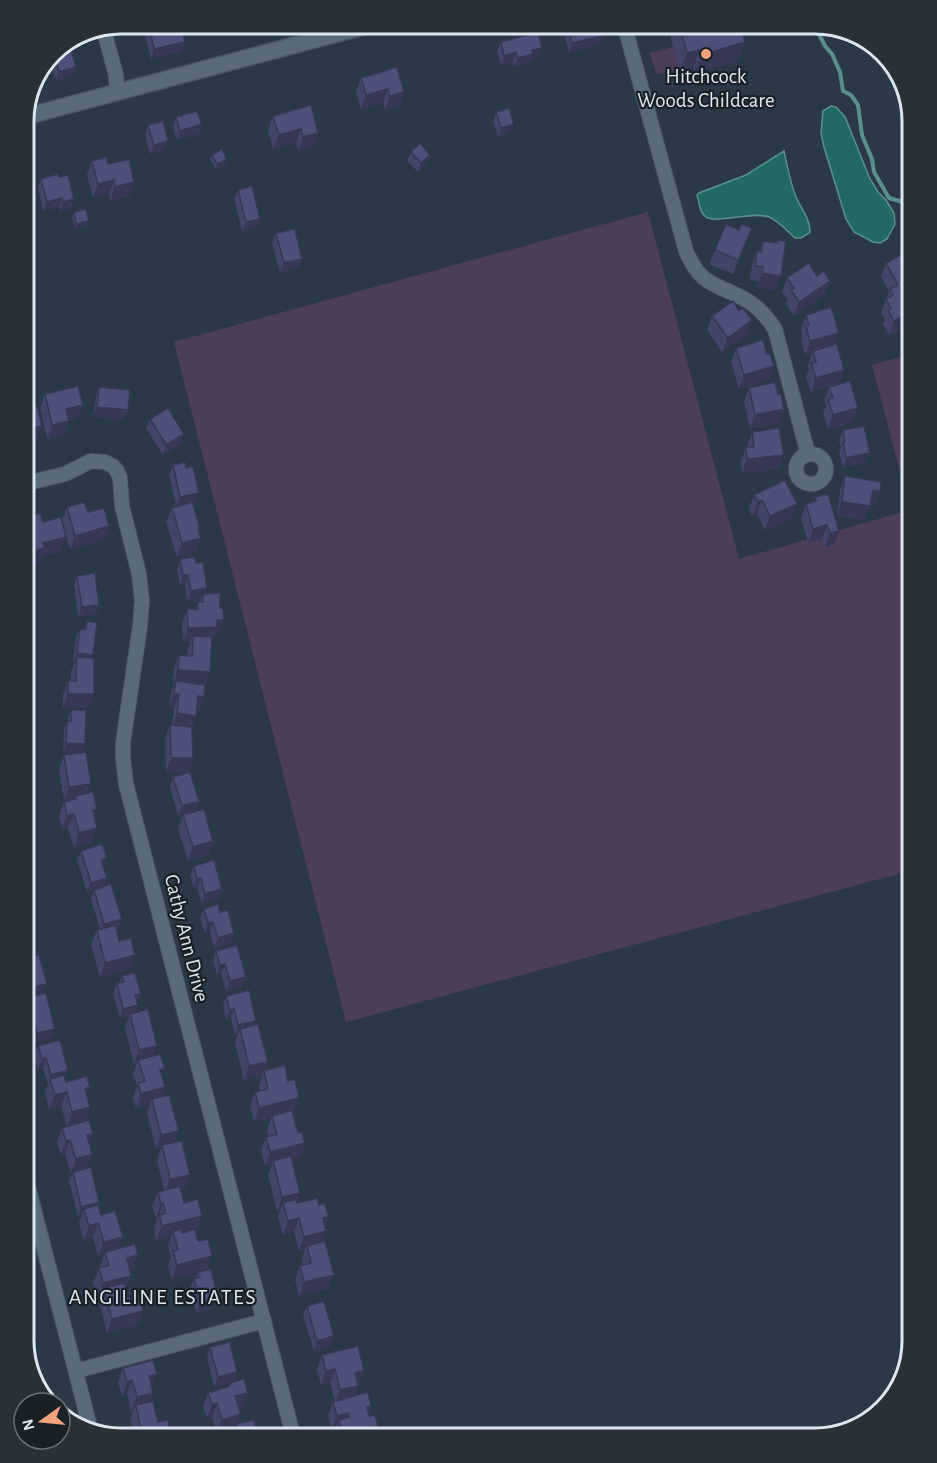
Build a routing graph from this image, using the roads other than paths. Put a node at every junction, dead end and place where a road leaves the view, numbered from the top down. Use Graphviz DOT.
graph roads {
  1 [pos="332,35"];
  2 [pos="627,35"];
  3 [pos="105,36"];
  4 [pos="117,92"];
  5 [pos="35,114"];
  6 [pos="808,454"];
  7 [pos="35,481"];
  8 [pos="35,1213"];
  9 [pos="264,1321"];
  10 [pos="76,1371"];
  11 [pos="89,1422"];
  12 [pos="291,1428"];
  1 -- 4 [label="street"];
  2 -- 6 [label="street"];
  3 -- 4 [label="street"];
  4 -- 5 [label="street"];
  7 -- 9 [label="street, Cathy Ann Drive"];
  8 -- 10 [label="street"];
  9 -- 10 [label="street"];
  9 -- 12 [label="street, Cathy Ann Drive"];
  10 -- 11 [label="street"];
}
